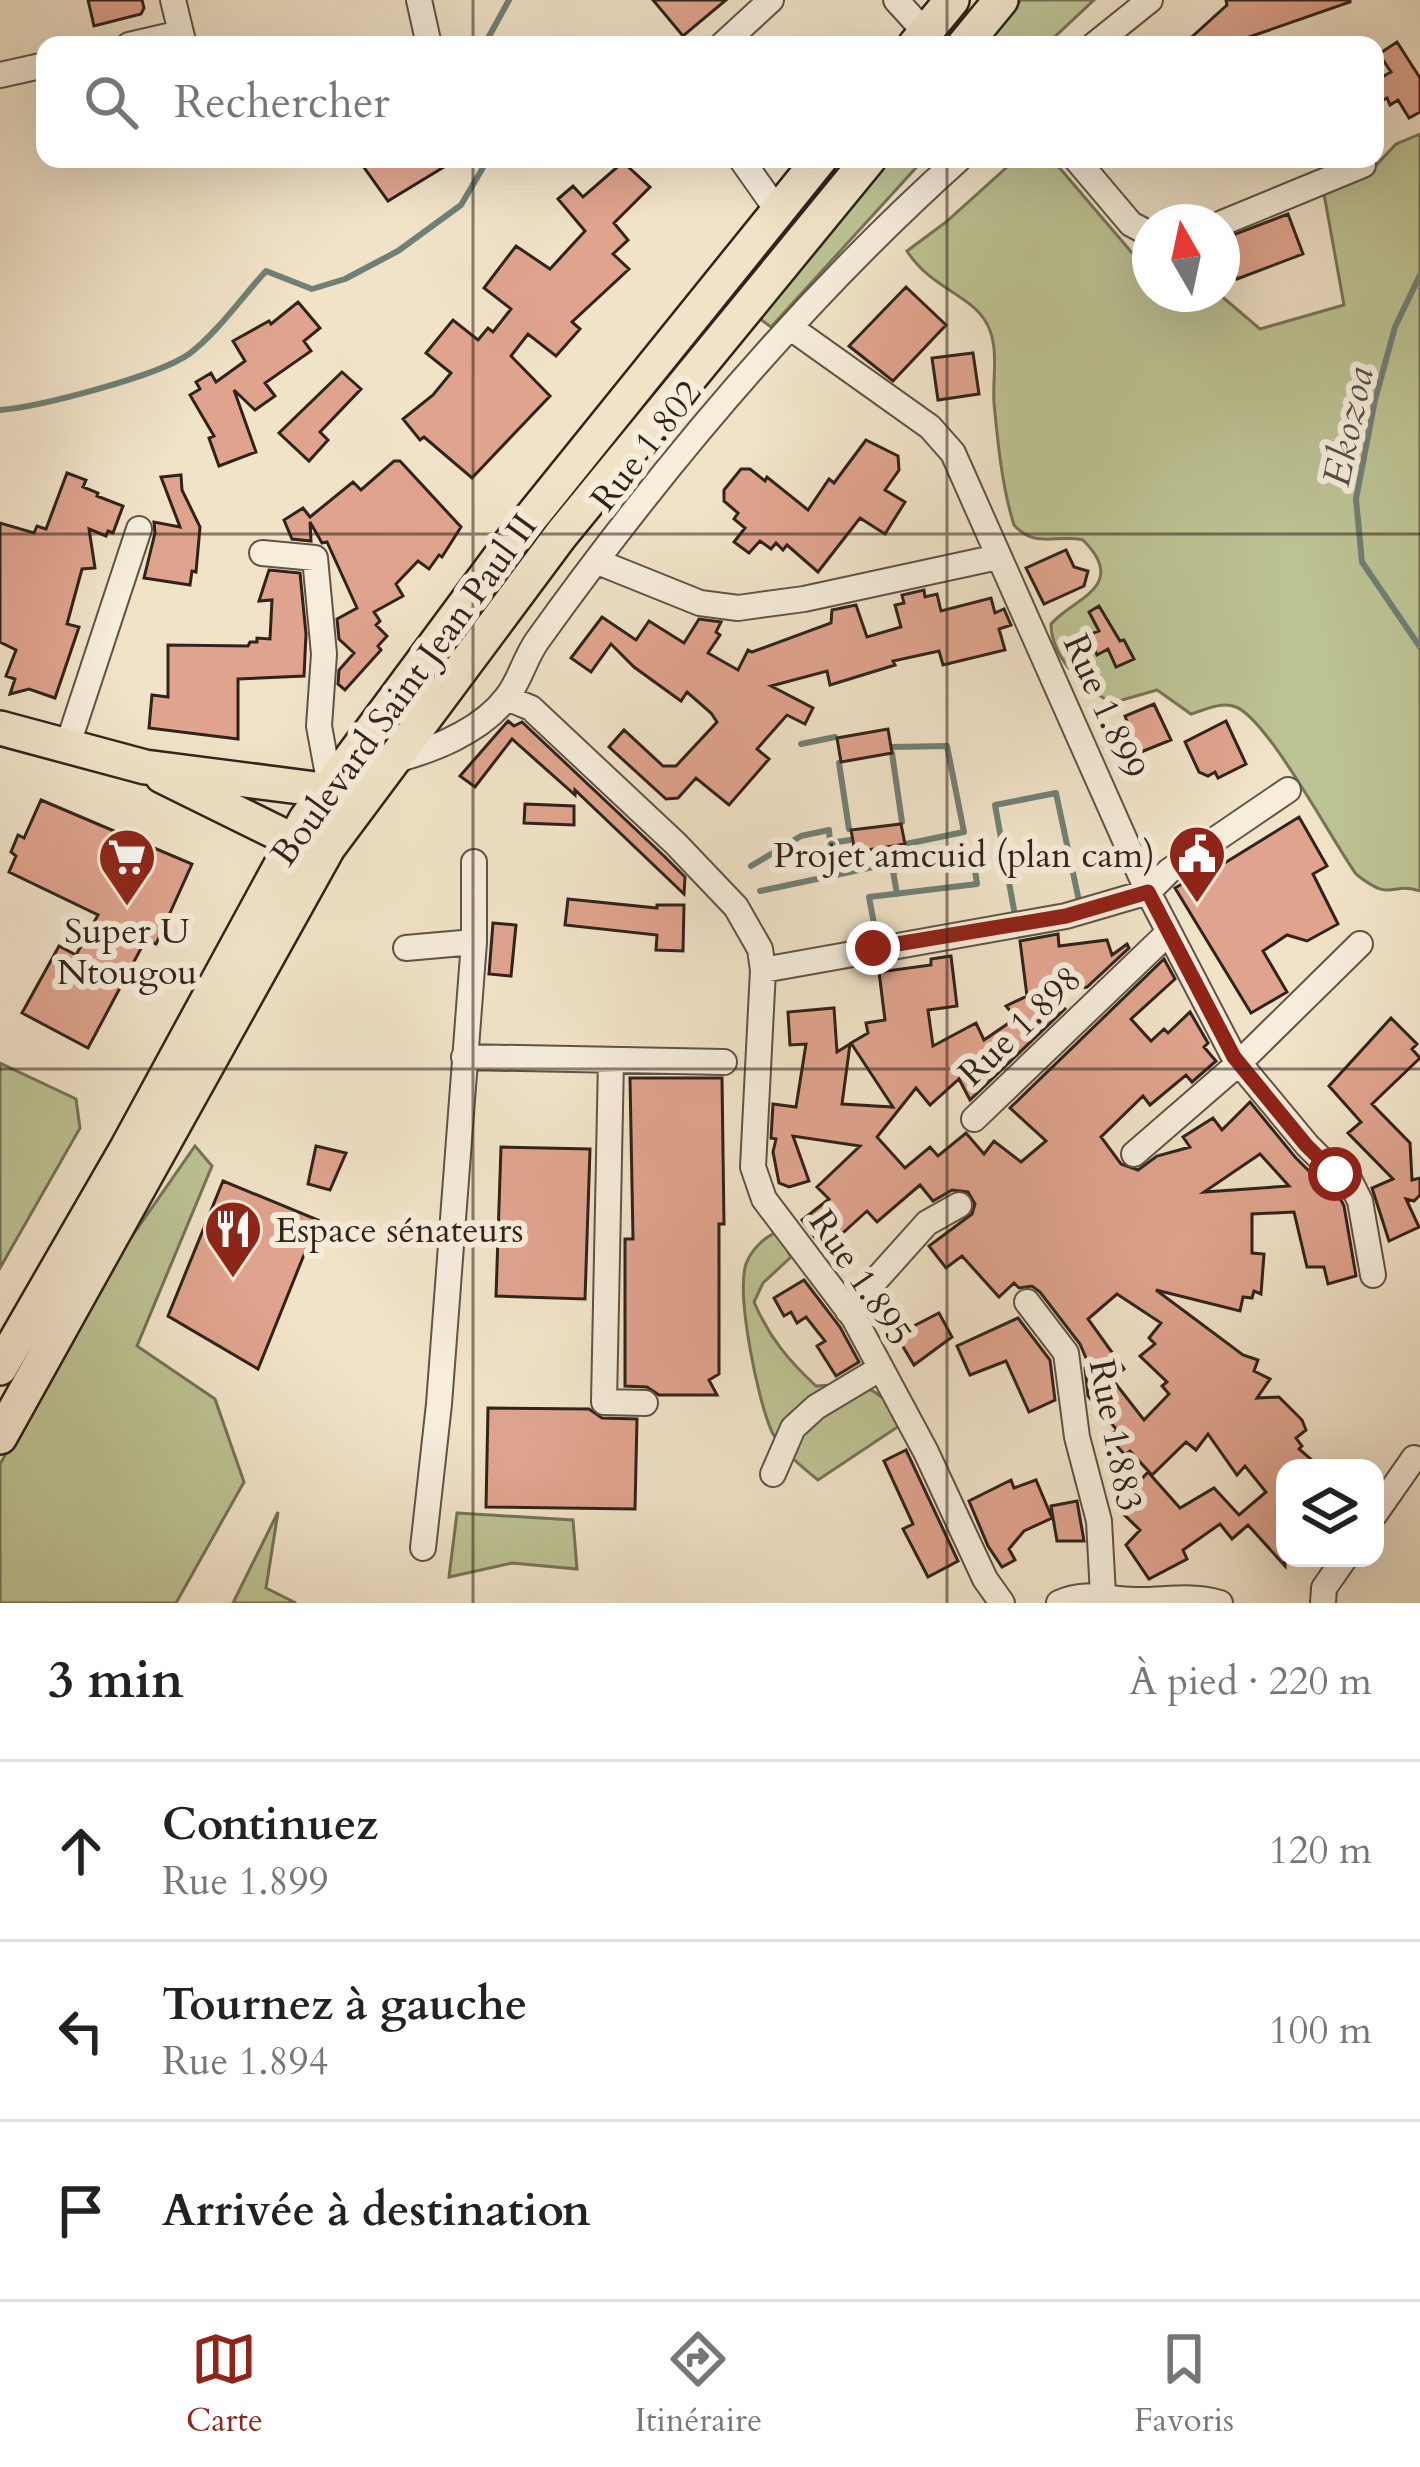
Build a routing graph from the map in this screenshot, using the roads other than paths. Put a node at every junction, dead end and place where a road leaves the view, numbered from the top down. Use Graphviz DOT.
graph roads {
  1 [pos="173,0"];
  2 [pos="418,0"];
  3 [pos="771,0"];
  4 [pos="896,0"];
  5 [pos="952,0"];
  6 [pos="1001,0"];
  7 [pos="1150,0"];
  8 [pos="182,36"];
  9 [pos="427,36"];
  10 [pos="732,36"];
  11 [pos="919,36"];
  12 [pos="922,36"];
  13 [pos="971,36"];
  14 [pos="1105,36"];
  15 [pos="36,67"];
  16 [pos="0,75"];
  17 [pos="747,168"];
  18 [pos="812,168"];
  19 [pos="862,168"];
  20 [pos="950,168"];
  21 [pos="1084,168"];
  22 [pos="1356,168"];
  23 [pos="777,210"];
  24 [pos="1240,216"];
  25 [pos="1132,225"];
  26 [pos="791,328"];
  27 [pos="726,332"];
  28 [pos="762,358"];
  29 [pos="139,529"];
  30 [pos="262,554"];
  31 [pos="998,557"];
  32 [pos="598,562"];
  33 [pos="507,698"];
  34 [pos="0,728"];
  35 [pos="67,747"];
  36 [pos="350,758"];
  37 [pos="390,762"];
  38 [pos="145,767"];
  39 [pos="331,788"];
  40 [pos="1288,790"];
  41 [pos="367,796"];
  42 [pos="292,840"];
  43 [pos="328,848"];
  44 [pos="475,862"];
  45 [pos="1148,892"];
  46 [pos="1167,934"];
  47 [pos="474,942"];
  48 [pos="1360,944"];
  49 [pos="406,948"];
  50 [pos="764,970"];
  51 [pos="464,1057"];
  52 [pos="611,1060"];
  53 [pos="724,1062"];
  54 [pos="1239,1063"];
  55 [pos="974,1119"];
  56 [pos="1134,1154"];
  57 [pos="959,1205"];
  58 [pos="1373,1275"];
  59 [pos="1027,1302"];
  60 [pos="848,1311"];
  61 [pos="0,1368"];
  62 [pos="881,1368"];
  63 [pos="645,1403"];
  64 [pos="0,1437"];
  65 [pos="1414,1458"];
  66 [pos="773,1474"];
  67 [pos="1384,1501"];
  68 [pos="423,1548"];
  69 [pos="1339,1567"];
  70 [pos="1103,1595"];
  71 [pos="1002,1603"];
  72 [pos="1059,1603"];
  73 [pos="1220,1603"];
  74 [pos="1323,1603"];
  1 -- 8 [label="street"];
  2 -- 9 [label="street"];
  3 -- 10 [label="street"];
  4 -- 11 [label="street"];
  5 -- 12 [label="main road"];
  6 -- 13 [label="main road"];
  7 -- 14 [label="street"];
  15 -- 16 [label="street"];
  17 -- 23 [label="street"];
  18 -- 23 [label="main road, Boulevard Saint Jean Paul II"];
  19 -- 27 [label="main road, Boulevard Saint Jean Paul II"];
  20 -- 26 [label="street, Rue 1.802"];
  21 -- 25 [label="street"];
  22 -- 24 [label="street"];
  23 -- 36 [label="main road, Boulevard Saint Jean Paul II"];
  26 -- 28 [label="street, Rue 1.802"];
  26 -- 31 [label="street, Rue 1.899"];
  27 -- 28 [label="street"];
  27 -- 37 [label="main road, Boulevard Saint Jean Paul II"];
  28 -- 32 [label="street, Rue 1.802"];
  29 -- 35 [label="street"];
  30 -- 39 [label="street"];
  31 -- 32 [label="street"];
  31 -- 45 [label="street, Rue 1.899"];
  32 -- 33 [label="street, Rue 1.802"];
  33 -- 37 [label="street, Rue 1.802"];
  33 -- 50 [label="street"];
  34 -- 35 [label="main road"];
  35 -- 38 [label="main road"];
  36 -- 37 [label="street"];
  36 -- 39 [label="main road, Boulevard Saint Jean Paul II"];
  37 -- 41 [label="main road, Boulevard Saint Jean Paul II"];
  38 -- 39 [label="main road"];
  38 -- 42 [label="main road"];
  39 -- 41 [label="main road"];
  39 -- 42 [label="main road, Boulevard Saint Jean Paul II"];
  40 -- 45 [label="street"];
  41 -- 43 [label="main road, Boulevard Saint Jean Paul II"];
  42 -- 43 [label="main road"];
  42 -- 61 [label="main road, Boulevard Saint Jean Paul II"];
  43 -- 64 [label="main road, Boulevard Saint Jean Paul II"];
  44 -- 47 [label="street"];
  45 -- 46 [label="street, Rue 1.899"];
  45 -- 50 [label="street"];
  46 -- 54 [label="street, Rue 1.899"];
  46 -- 55 [label="street, Rue 1.898"];
  47 -- 49 [label="street"];
  47 -- 51 [label="street"];
  48 -- 54 [label="street"];
  50 -- 60 [label="street, Rue 1.895"];
  51 -- 52 [label="street"];
  51 -- 68 [label="street"];
  52 -- 53 [label="street"];
  52 -- 63 [label="street"];
  54 -- 56 [label="street"];
  54 -- 58 [label="street, Rue 1.899"];
  57 -- 60 [label="street"];
  59 -- 70 [label="street, Rue 1.883"];
  60 -- 62 [label="street, Rue 1.895"];
  62 -- 66 [label="street"];
  62 -- 71 [label="street, Rue 1.895"];
  65 -- 67 [label="street"];
  69 -- 74 [label="street"];
  70 -- 72 [label="street"];
  70 -- 73 [label="street"];
}
